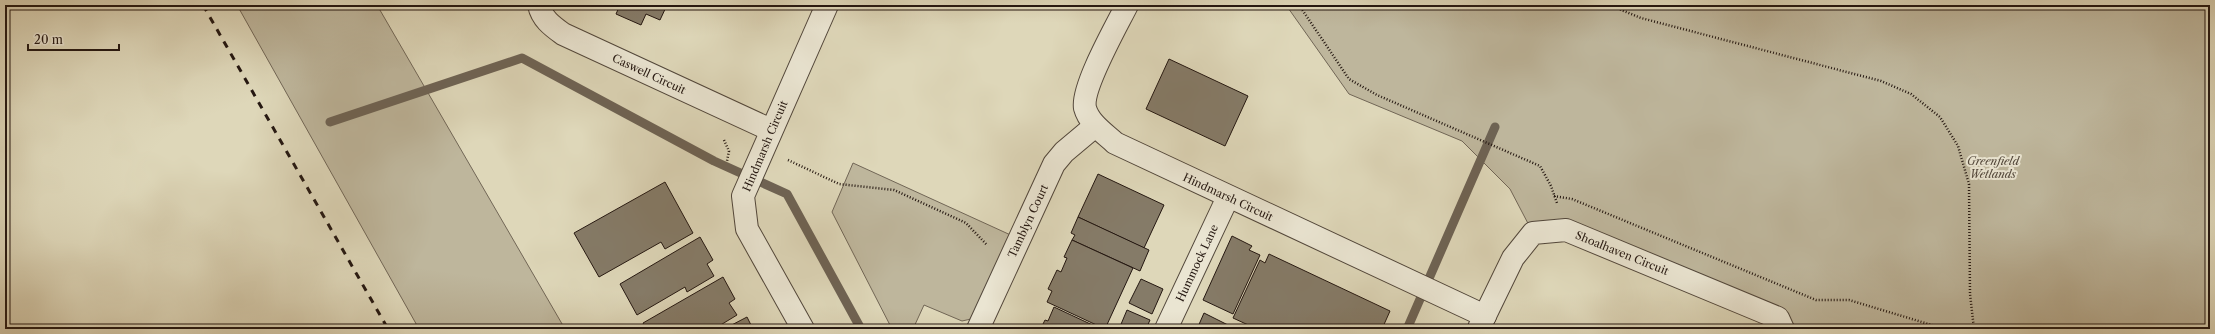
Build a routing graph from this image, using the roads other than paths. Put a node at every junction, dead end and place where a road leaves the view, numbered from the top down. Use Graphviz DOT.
graph roads {
  1 [pos="540,5"];
  2 [pos="827,5"];
  3 [pos="1127,5"];
  4 [pos="1095,126"];
  5 [pos="771,130"];
  6 [pos="1228,197"];
  7 [pos="1482,323"];
  8 [pos="803,329"];
  9 [pos="978,329"];
  10 [pos="1166,329"];
  11 [pos="1783,329"];
  1 -- 5 [label="street, Caswell Circuit"];
  2 -- 5 [label="street, Hindmarsh Circuit"];
  3 -- 4 [label="street, Hindmarsh Circuit"];
  4 -- 6 [label="street, Hindmarsh Circuit"];
  4 -- 9 [label="street, Tamblyn Court"];
  5 -- 8 [label="street, Hindmarsh Circuit"];
  6 -- 7 [label="street, Hindmarsh Circuit"];
  6 -- 10 [label="street, Hummock Lane"];
  7 -- 11 [label="street, Shoalhaven Circuit"];
}
